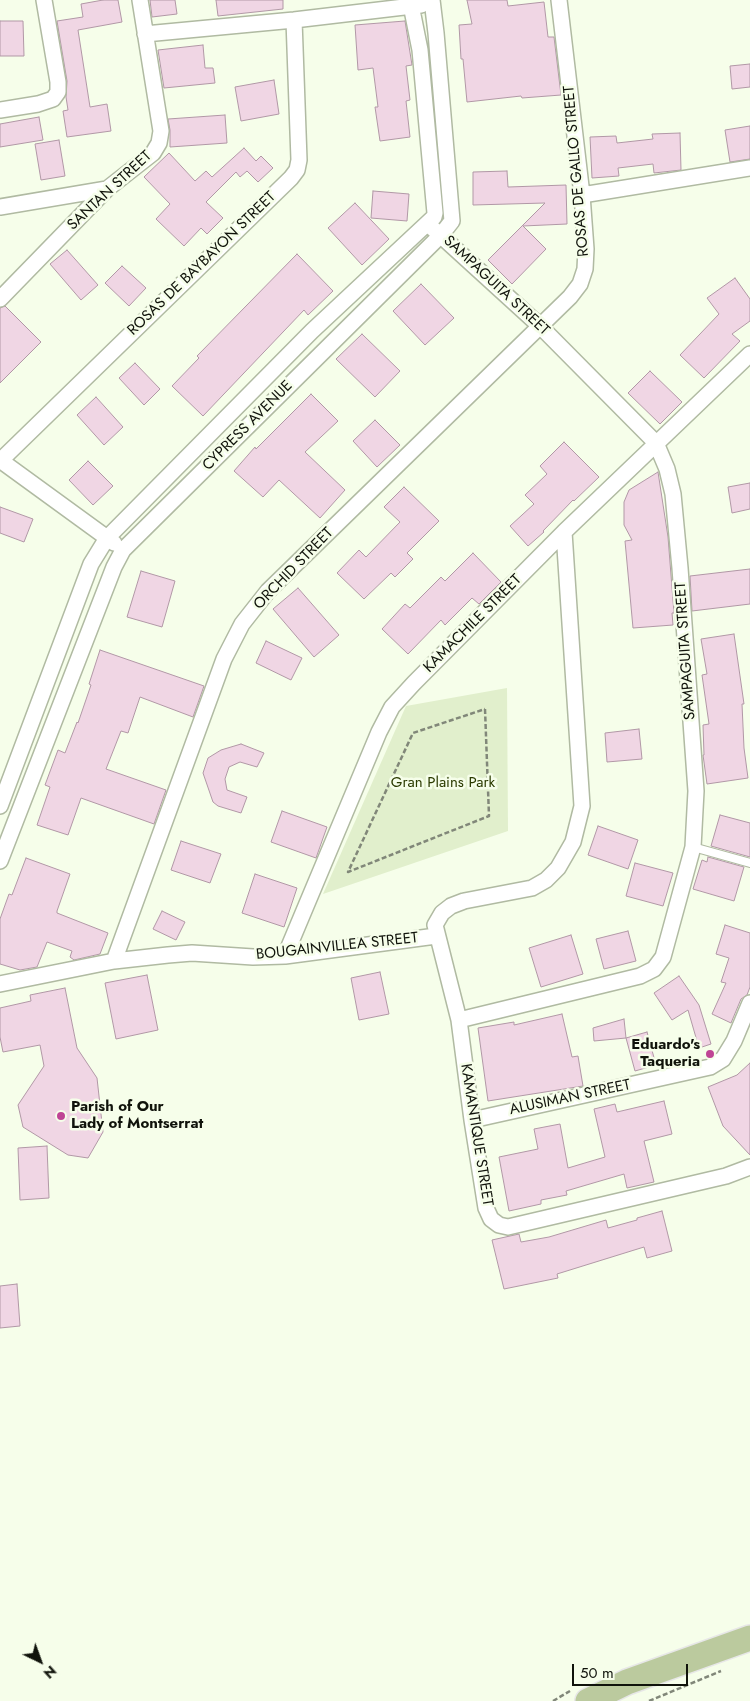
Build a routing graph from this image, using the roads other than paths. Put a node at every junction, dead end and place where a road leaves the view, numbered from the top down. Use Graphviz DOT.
graph roads {
  1 [pos="44,0"];
  2 [pos="140,0"];
  3 [pos="559,0"];
  4 [pos="432,1"];
  5 [pos="411,4"];
  6 [pos="294,20"];
  7 [pos="145,34"];
  8 [pos="0,110"];
  9 [pos="750,168"];
  10 [pos="108,189"];
  11 [pos="582,195"];
  12 [pos="0,207"];
  13 [pos="428,224"];
  14 [pos="441,235"];
  15 [pos="0,299"];
  16 [pos="540,326"];
  17 [pos="750,354"];
  18 [pos="656,443"];
  19 [pos="0,461"];
  20 [pos="564,532"];
  21 [pos="107,538"];
  22 [pos="123,550"];
  23 [pos="12,776"];
  24 [pos="30,783"];
  25 [pos="0,806"];
  26 [pos="693,847"];
  27 [pos="0,861"];
  28 [pos="750,863"];
  29 [pos="436,936"];
  30 [pos="286,956"];
  31 [pos="114,961"];
  32 [pos="0,984"];
  33 [pos="750,1003"];
  34 [pos="459,1020"];
  35 [pos="472,1120"];
  36 [pos="750,1167"];
  37 [pos="750,1638"];
  38 [pos="588,1701"];
  1 -- 8 [label="street"];
  2 -- 7 [label="street, SANTAN STREET"];
  3 -- 11 [label="street, ROSAS DE GALLO STREET"];
  4 -- 5 [label="street"];
  4 -- 14 [label="street, CYPRESS AVENUE"];
  5 -- 6 [label="street"];
  5 -- 13 [label="street"];
  6 -- 7 [label="street"];
  6 -- 19 [label="street, ROSAS DE BAYBAYON STREET"];
  7 -- 10 [label="street, SANTAN STREET"];
  9 -- 11 [label="street"];
  10 -- 12 [label="street"];
  10 -- 15 [label="street, SANTAN STREET"];
  11 -- 16 [label="street, ROSAS DE GALLO STREET"];
  13 -- 14 [label="street, SAMPAGUITA STREET"];
  13 -- 21 [label="street, CYPRESS AVENUE"];
  14 -- 16 [label="street, SAMPAGUITA STREET"];
  14 -- 22 [label="street, CYPRESS AVENUE"];
  16 -- 18 [label="street, SAMPAGUITA STREET"];
  16 -- 31 [label="street, ORCHID STREET"];
  17 -- 18 [label="street, KAMACHILE STREET"];
  18 -- 20 [label="street, KAMACHILE STREET"];
  18 -- 26 [label="street, SAMPAGUITA STREET"];
  19 -- 21 [label="street"];
  20 -- 29 [label="street"];
  20 -- 30 [label="street, KAMACHILE STREET"];
  21 -- 22 [label="street"];
  21 -- 23 [label="street, CYPRESS AVENUE"];
  22 -- 24 [label="street, CYPRESS AVENUE"];
  23 -- 24 [label="street"];
  23 -- 25 [label="street, CYPRESS AVENUE"];
  24 -- 27 [label="street, CYPRESS AVENUE"];
  26 -- 28 [label="lane"];
  26 -- 34 [label="street, SAMPAGUITA STREET"];
  29 -- 30 [label="street, BOUGAINVILLEA STREET"];
  29 -- 34 [label="street, KAMANTIQUE STREET"];
  30 -- 31 [label="street, BOUGAINVILLEA STREET"];
  31 -- 32 [label="street, BOUGAINVILLEA STREET"];
  33 -- 35 [label="street, ALUSIMAN STREET"];
  34 -- 35 [label="street, KAMANTIQUE STREET"];
  35 -- 36 [label="street, KAMANTIQUE STREET"];
  37 -- 38 [label="main road"];
}
